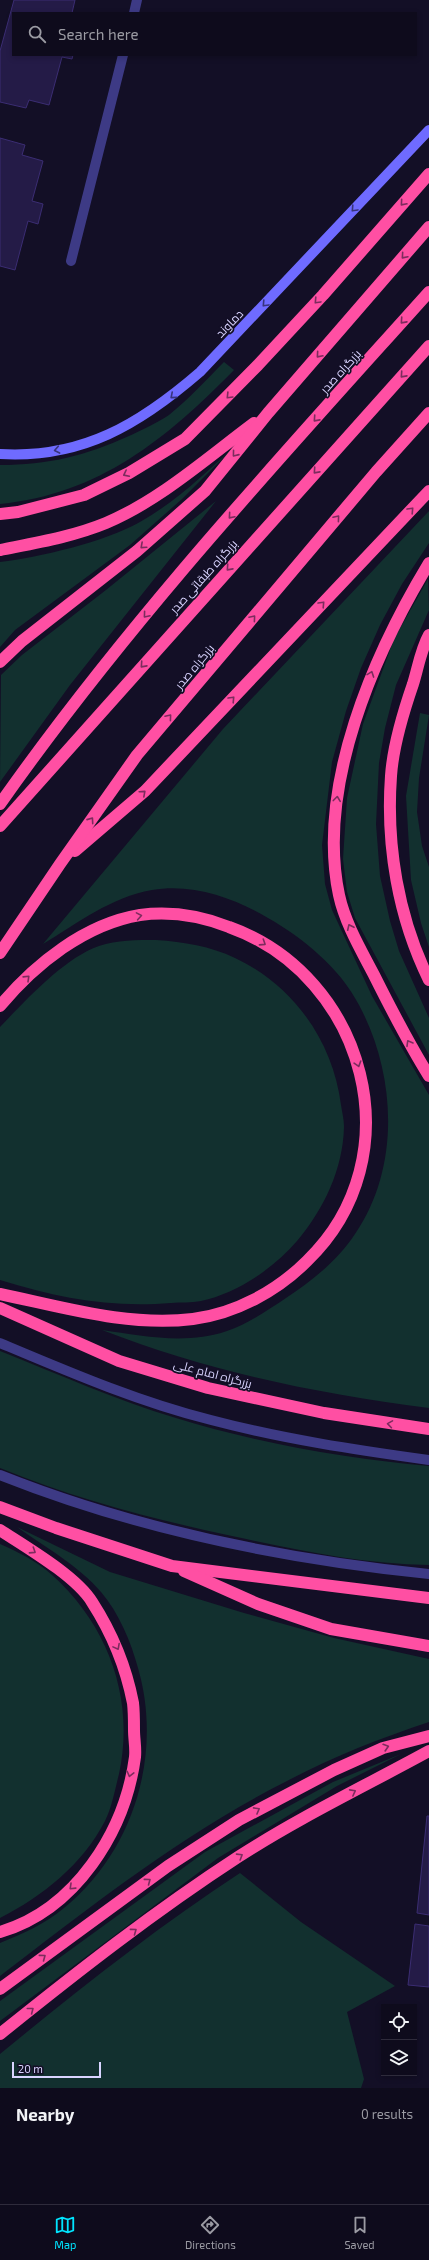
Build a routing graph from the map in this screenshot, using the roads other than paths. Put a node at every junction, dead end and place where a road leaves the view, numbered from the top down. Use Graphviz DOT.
graph roads {
  1 [pos="137,0"];
  2 [pos="134,12"];
  3 [pos="123,56"];
  4 [pos="429,130"];
  5 [pos="429,174"];
  6 [pos="429,227"];
  7 [pos="71,261"];
  8 [pos="429,292"];
  9 [pos="429,346"];
  10 [pos="268,413"];
  11 [pos="429,413"];
  12 [pos="0,454"];
  13 [pos="429,491"];
  14 [pos="0,514"];
  15 [pos="0,550"];
  16 [pos="429,563"];
  17 [pos="429,635"];
  18 [pos="0,662"];
  19 [pos="0,804"];
  20 [pos="0,826"];
  21 [pos="60,864"];
  22 [pos="0,954"];
  23 [pos="429,980"];
  24 [pos="0,1006"];
  25 [pos="429,1076"];
  26 [pos="0,1294"];
  27 [pos="0,1308"];
  28 [pos="0,1343"];
  29 [pos="429,1429"];
  30 [pos="429,1460"];
  31 [pos="0,1475"];
  32 [pos="0,1507"];
  33 [pos="0,1530"];
  34 [pos="172,1566"];
  35 [pos="429,1574"];
  36 [pos="429,1598"];
  37 [pos="429,1646"];
  38 [pos="429,1736"];
  39 [pos="429,1751"];
  40 [pos="0,1932"];
  41 [pos="0,1989"];
  42 [pos="0,2034"];
  1 -- 2 [label="street"];
  3 -- 7 [label="street"];
  4 -- 12 [label="main road, دماوند, one-way"];
  5 -- 14 [label="highway, one-way"];
  6 -- 10 [label="highway, one-way"];
  8 -- 19 [label="highway, بزرگراه صدر, one-way"];
  9 -- 20 [label="highway, بزرگراه طبقاتی صدر, one-way"];
  10 -- 15 [label="highway"];
  10 -- 18 [label="highway, one-way"];
  21 -- 11 [label="highway, بزرگراه صدر, one-way"];
  21 -- 13 [label="highway, one-way"];
  25 -- 16 [label="highway, one-way"];
  17 -- 23 [label="highway"];
  21 -- 22 [label="highway, بزرگراه صدر"];
  24 -- 26 [label="highway, one-way"];
  29 -- 27 [label="highway, بزرگراه امام علی, one-way"];
  28 -- 30 [label="street"];
  31 -- 35 [label="street"];
  32 -- 34 [label="highway"];
  33 -- 40 [label="highway, one-way"];
  34 -- 36 [label="highway"];
  34 -- 37 [label="highway"];
  41 -- 38 [label="highway, one-way"];
  42 -- 39 [label="highway, one-way"];
}
